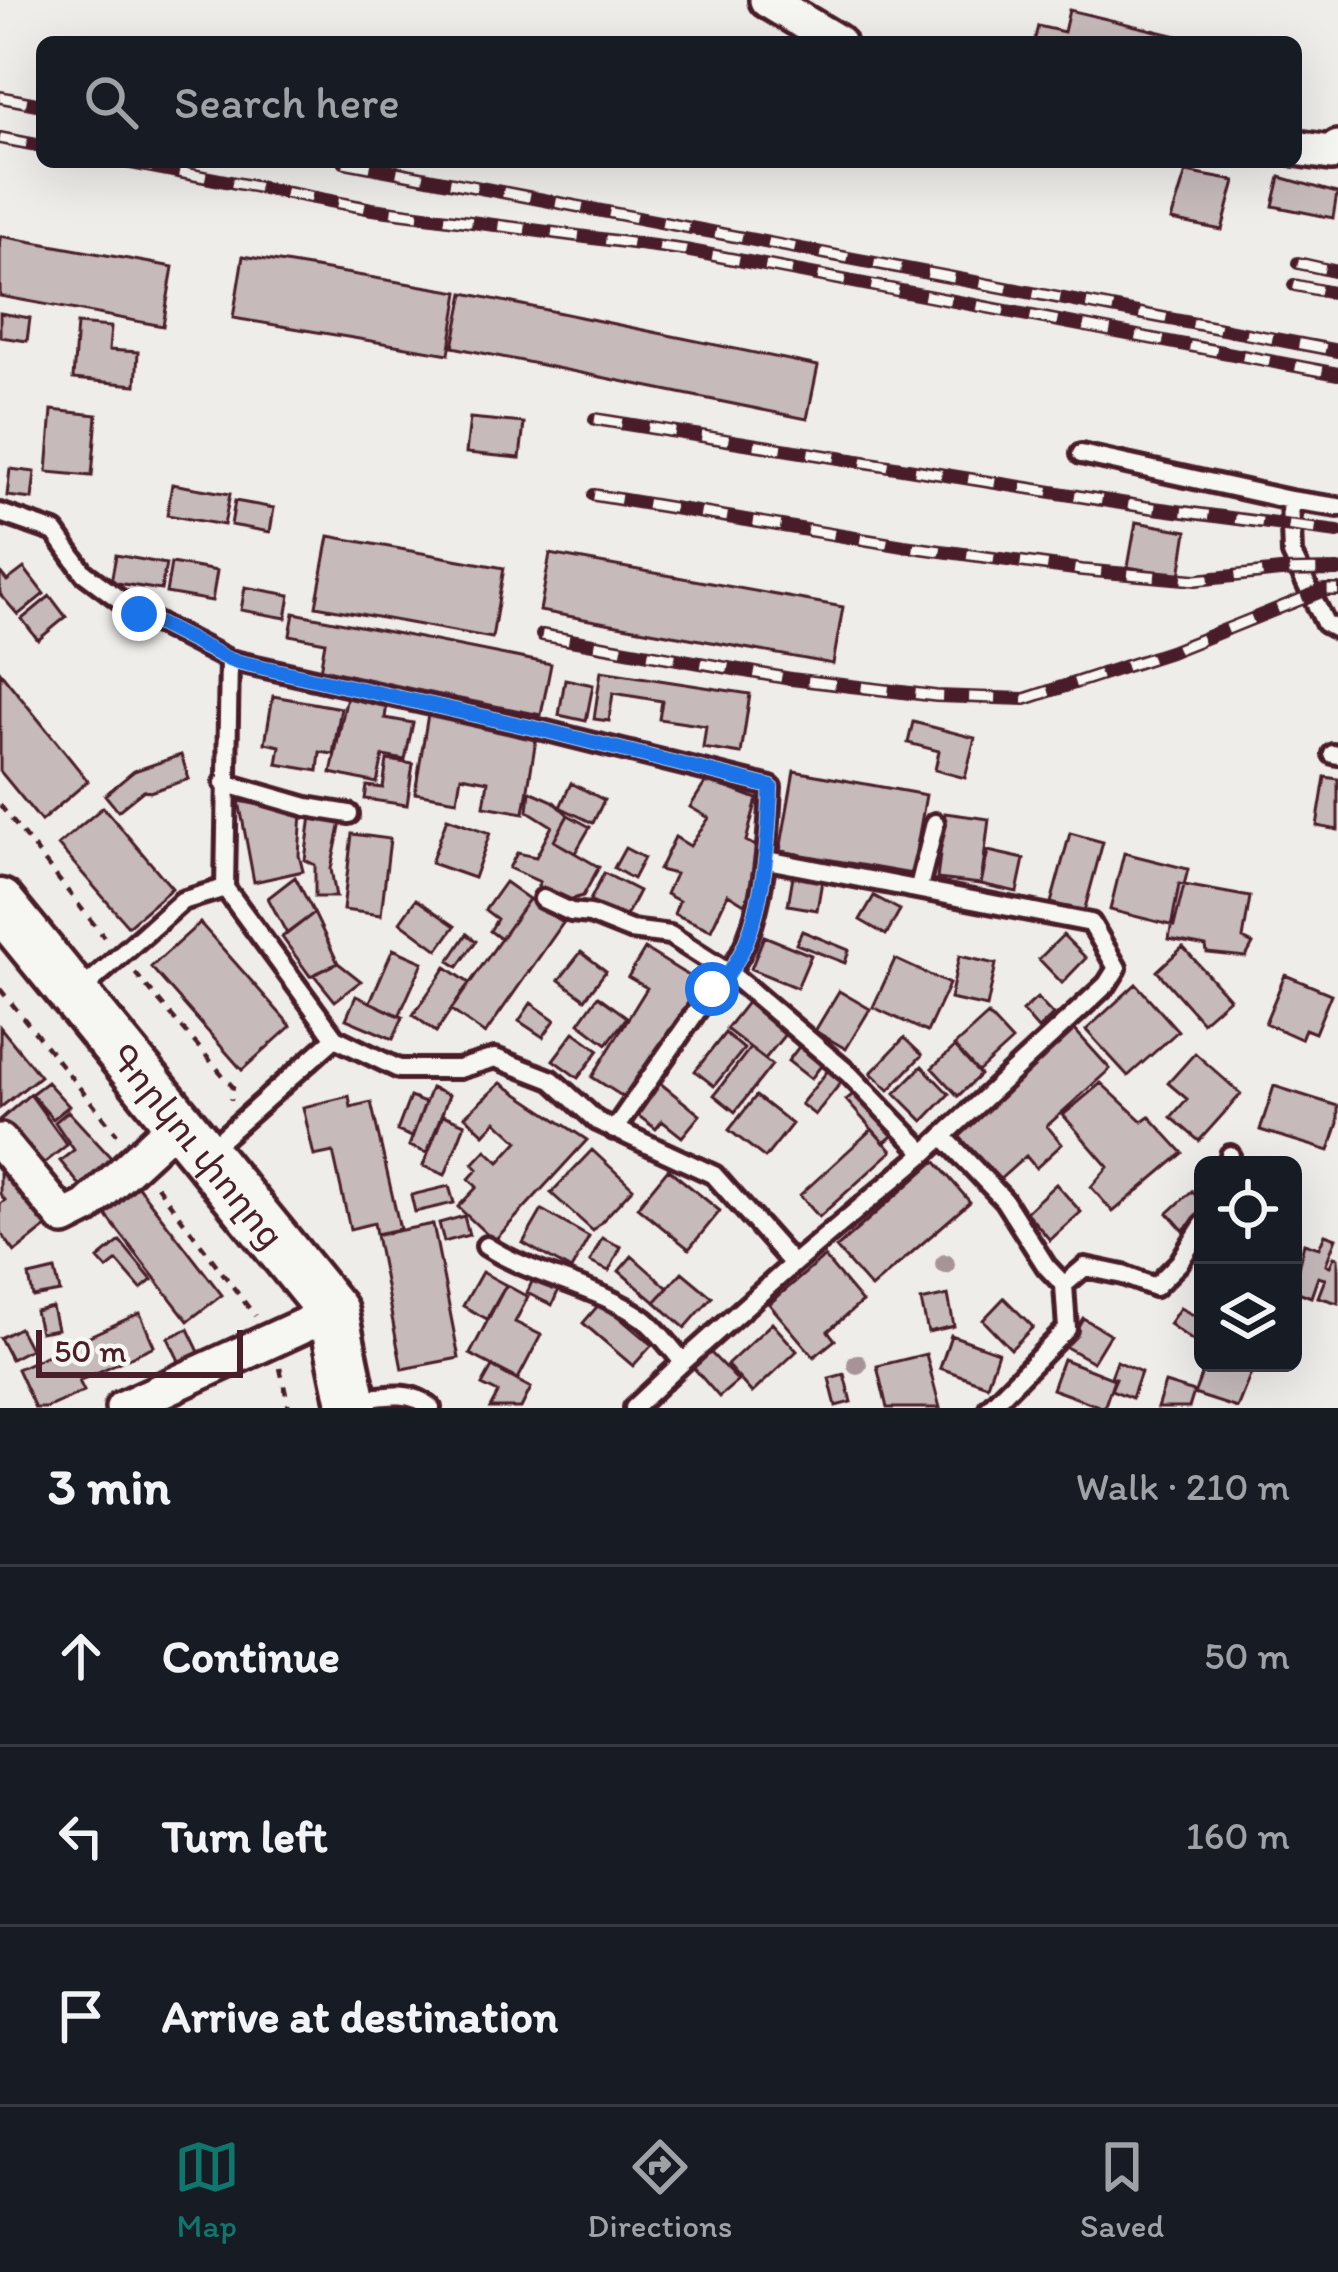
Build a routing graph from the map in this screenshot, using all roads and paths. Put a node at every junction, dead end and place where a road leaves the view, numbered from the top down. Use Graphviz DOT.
graph roads {
  1 [pos="767,0"];
  2 [pos="827,36"];
  3 [pos="1338,148"];
  4 [pos="1302,149"];
  5 [pos="1081,454"];
  6 [pos="1290,500"];
  7 [pos="1338,507"];
  8 [pos="0,514"];
  9 [pos="1338,630"];
  10 [pos="230,660"];
  11 [pos="224,783"];
  12 [pos="349,814"];
  13 [pos="935,823"];
  14 [pos="767,860"];
  15 [pos="919,887"];
  16 [pos="225,888"];
  17 [pos="543,899"];
  18 [pos="0,904"];
  19 [pos="732,975"];
  20 [pos="0,989"];
  21 [pos="74,997"];
  22 [pos="335,1038"];
  23 [pos="614,1130"];
  24 [pos="943,1136"];
  25 [pos="191,1139"];
  26 [pos="0,1141"];
  27 [pos="925,1153"];
  28 [pos="137,1160"];
  29 [pos="1194,1240"];
  30 [pos="486,1246"];
  31 [pos="793,1264"];
  32 [pos="1064,1285"];
  33 [pos="333,1312"];
  34 [pos="273,1340"];
  35 [pos="682,1362"];
  36 [pos="352,1405"];
  37 [pos="123,1408"];
  38 [pos="289,1408"];
  39 [pos="431,1408"];
  40 [pos="634,1408"];
  41 [pos="989,1408"];
  1 -- 2 [label="street"];
  3 -- 4 [label="street"];
  5 -- 6 [label="lane"];
  6 -- 7 [label="lane"];
  6 -- 9 [label="lane"];
  8 -- 10 [label="lane"];
  10 -- 11 [label="lane"];
  10 -- 14 [label="lane"];
  11 -- 12 [label="lane"];
  11 -- 16 [label="lane"];
  13 -- 15 [label="lane"];
  14 -- 15 [label="lane"];
  14 -- 19 [label="lane"];
  15 -- 24 [label="lane"];
  16 -- 21 [label="lane"];
  16 -- 22 [label="lane"];
  17 -- 19 [label="lane"];
  18 -- 21 [label="main road, Գորկու փողոց"];
  19 -- 23 [label="lane"];
  19 -- 27 [label="lane"];
  20 -- 28 [label="path"];
  21 -- 25 [label="main road, Գորկու փողոց"];
  22 -- 23 [label="lane"];
  22 -- 25 [label="lane"];
  23 -- 31 [label="lane"];
  24 -- 27 [label="lane"];
  24 -- 32 [label="lane"];
  25 -- 28 [label="street"];
  25 -- 33 [label="main road, Գորկու փողոց"];
  26 -- 28 [label="street"];
  27 -- 31 [label="lane"];
  28 -- 34 [label="path"];
  29 -- 32 [label="lane"];
  30 -- 35 [label="lane"];
  31 -- 35 [label="lane"];
  32 -- 41 [label="lane"];
  33 -- 34 [label="street"];
  33 -- 36 [label="main road, Գորկու փողոց"];
  34 -- 37 [label="street"];
  34 -- 38 [label="path"];
  35 -- 40 [label="lane"];
  36 -- 39 [label="lane"];
}
